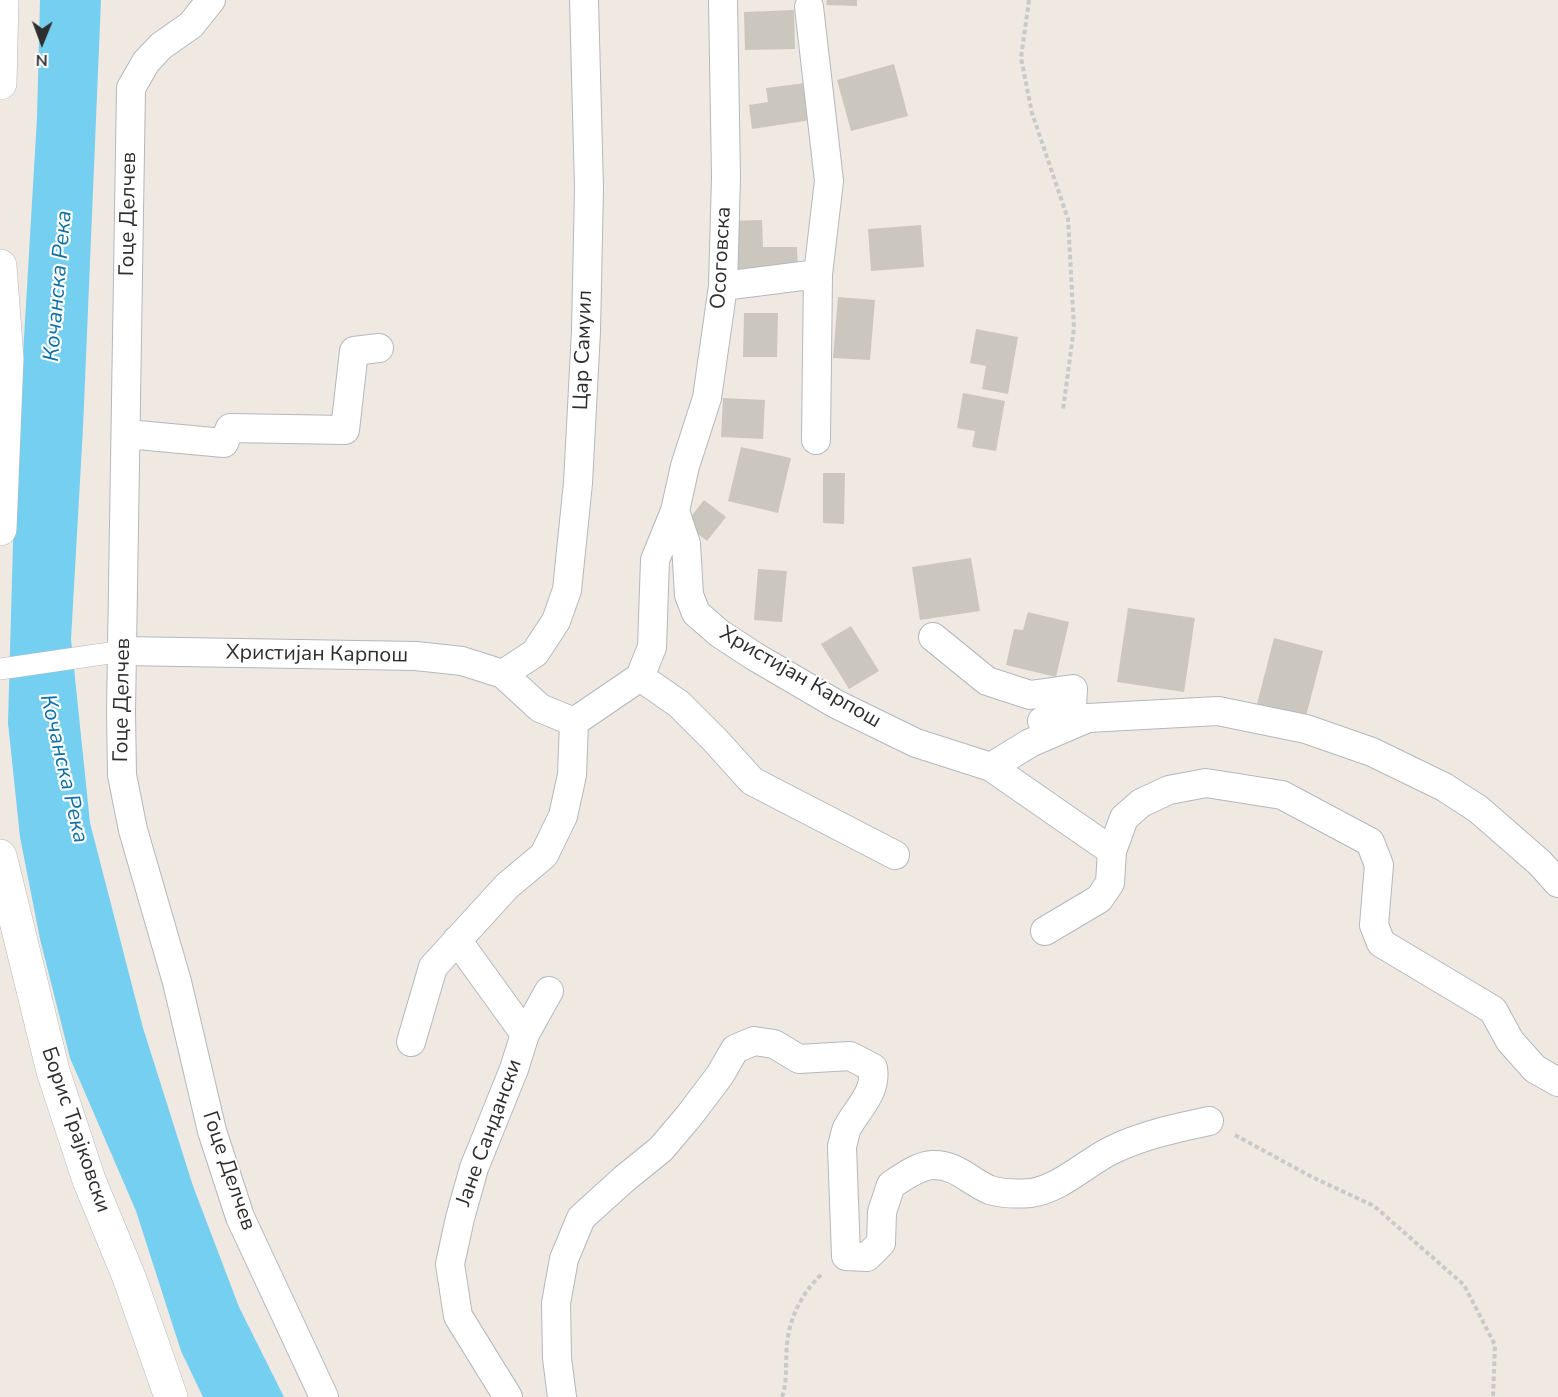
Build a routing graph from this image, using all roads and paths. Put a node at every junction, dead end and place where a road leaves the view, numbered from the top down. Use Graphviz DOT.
graph roads {
  1 [pos="2,0"];
  2 [pos="211,0"];
  3 [pos="584,0"];
  4 [pos="723,0"];
  5 [pos="1029,0"];
  6 [pos="809,7"];
  7 [pos="0,82"];
  8 [pos="0,266"];
  9 [pos="818,274"];
  10 [pos="723,286"];
  11 [pos="379,348"];
  12 [pos="3,359"];
  13 [pos="1063,410"];
  14 [pos="127,434"];
  15 [pos="816,440"];
  16 [pos="675,511"];
  17 [pos="0,528"];
  18 [pos="933,636"];
  19 [pos="123,651"];
  20 [pos="0,669"];
  21 [pos="503,674"];
  22 [pos="640,677"];
  23 [pos="574,722"];
  24 [pos="1019,750"];
  25 [pos="991,767"];
  26 [pos="1112,851"];
  27 [pos="896,855"];
  28 [pos="0,856"];
  29 [pos="1558,884"];
  30 [pos="1045,931"];
  31 [pos="457,940"];
  32 [pos="549,991"];
  33 [pos="525,1034"];
  34 [pos="411,1042"];
  35 [pos="1558,1082"];
  36 [pos="1209,1121"];
  37 [pos="846,1256"];
  38 [pos="171,1397"];
  39 [pos="324,1397"];
  40 [pos="508,1397"];
  41 [pos="562,1397"];
  42 [pos="782,1397"];
  43 [pos="1493,1397"];
  1 -- 7 [label="street"];
  2 -- 14 [label="street, Гоце Делчев"];
  3 -- 21 [label="street, Цар Самуил"];
  4 -- 10 [label="street, Осоговска"];
  5 -- 13 [label="path"];
  6 -- 9 [label="street"];
  8 -- 12 [label="street"];
  9 -- 10 [label="street"];
  9 -- 15 [label="street"];
  10 -- 16 [label="street, Осоговска"];
  11 -- 14 [label="street"];
  12 -- 17 [label="street"];
  14 -- 19 [label="street, Гоце Делчев"];
  16 -- 22 [label="street"];
  16 -- 25 [label="street, Христијан Карпош"];
  18 -- 24 [label="street"];
  19 -- 20 [label="street"];
  19 -- 21 [label="street, Христијан Карпош"];
  19 -- 39 [label="street, Гоце Делчев"];
  21 -- 23 [label="street, Христијан Карпош"];
  22 -- 23 [label="street"];
  22 -- 27 [label="street"];
  23 -- 31 [label="street"];
  24 -- 25 [label="street"];
  24 -- 29 [label="street"];
  25 -- 26 [label="street, Христијан Карпош"];
  26 -- 30 [label="street"];
  26 -- 35 [label="street"];
  28 -- 38 [label="street, Борис Трајковски"];
  31 -- 33 [label="street, Јане Сандански"];
  31 -- 34 [label="street"];
  32 -- 33 [label="street, Јане Сандански"];
  33 -- 40 [label="street, Јане Сандански"];
  36 -- 37 [label="street"];
  36 -- 43 [label="path"];
  37 -- 41 [label="street"];
  37 -- 42 [label="path"];
}
